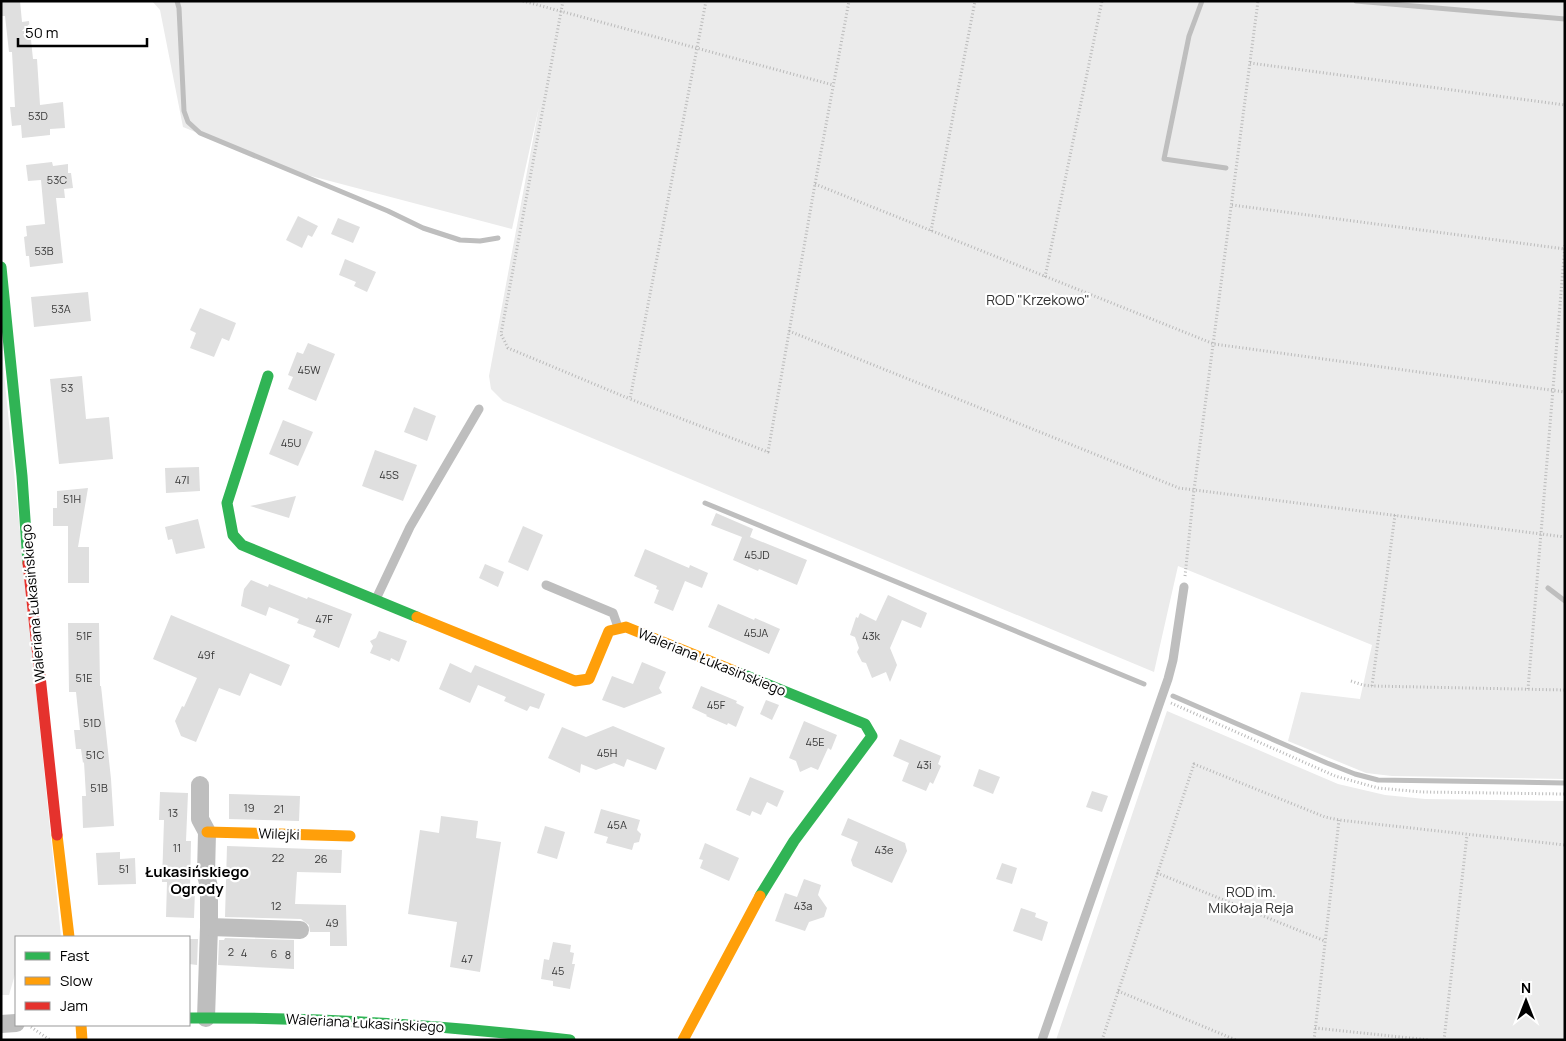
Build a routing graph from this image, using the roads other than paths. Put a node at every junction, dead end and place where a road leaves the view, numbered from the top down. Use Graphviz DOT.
graph roads {
  1 [pos="1,267"];
  2 [pos="268,376"];
  3 [pos="479,409"];
  4 [pos="546,586"];
  5 [pos="1184,587"];
  6 [pos="376,600"];
  7 [pos="618,628"];
  8 [pos="200,785"];
  9 [pos="208,832"];
  10 [pos="350,836"];
  11 [pos="209,927"];
  12 [pos="300,930"];
  13 [pos="69,936"];
  14 [pos="198,1018"];
  15 [pos="15,1023"];
  16 [pos="1,1024"];
  17 [pos="81,1026"];
  18 [pos="82,1040"];
  19 [pos="570,1040"];
  20 [pos="683,1040"];
  21 [pos="1042,1040"];
  1 -- 13 [label="street, Waleriana Łukasińskiego"];
  2 -- 6 [label="street, Waleriana Łukasińskiego"];
  3 -- 6 [label="lane"];
  4 -- 7 [label="lane"];
  5 -- 21 [label="lane"];
  6 -- 7 [label="street, Waleriana Łukasińskiego"];
  7 -- 20 [label="street, Waleriana Łukasińskiego"];
  8 -- 9 [label="street"];
  9 -- 10 [label="street, Wilejki"];
  9 -- 11 [label="street"];
  11 -- 12 [label="street"];
  11 -- 14 [label="street"];
  14 -- 19 [label="street, Waleriana Łukasińskiego"];
  15 -- 16 [label="street"];
  17 -- 18 [label="street"];
}
